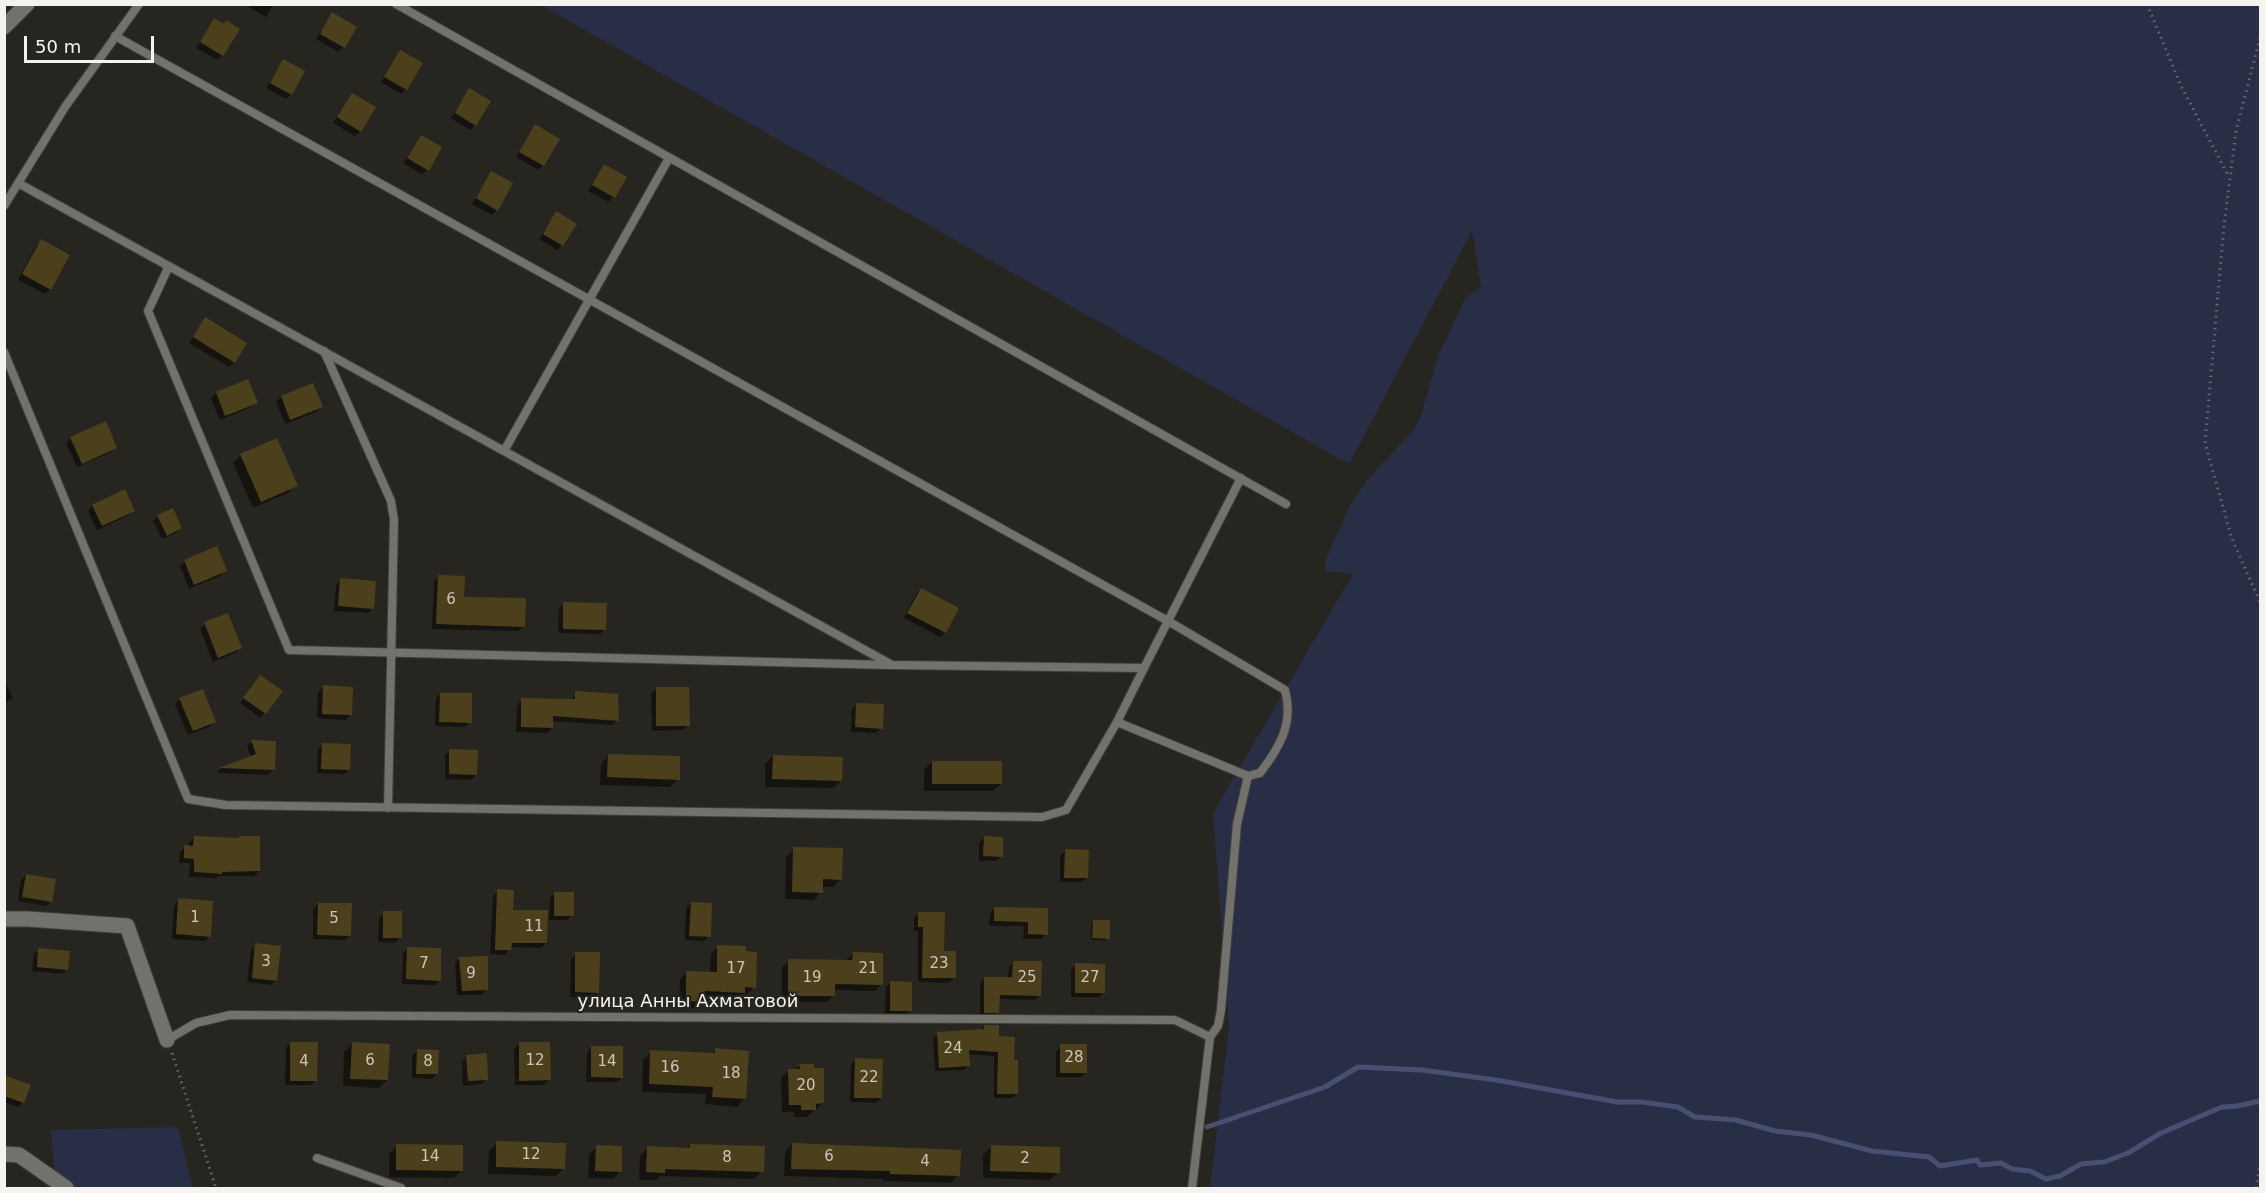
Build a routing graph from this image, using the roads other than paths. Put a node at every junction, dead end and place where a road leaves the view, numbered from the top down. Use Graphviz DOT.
graph roads {
  1 [pos="27,4"];
  2 [pos="139,4"];
  3 [pos="396,4"];
  4 [pos="4,27"];
  5 [pos="116,36"];
  6 [pos="669,158"];
  7 [pos="18,183"];
  8 [pos="4,206"];
  9 [pos="169,266"];
  10 [pos="590,300"];
  11 [pos="324,351"];
  12 [pos="4,352"];
  13 [pos="504,451"];
  14 [pos="1241,478"];
  15 [pos="1286,504"];
  16 [pos="1168,621"];
  17 [pos="392,653"];
  18 [pos="892,665"];
  19 [pos="1144,668"];
  20 [pos="1116,722"];
  21 [pos="1248,776"];
  22 [pos="388,808"];
  23 [pos="4,919"];
  24 [pos="1210,1037"];
  25 [pos="167,1040"];
  26 [pos="4,1154"];
  27 [pos="317,1158"];
  28 [pos="66,1188"];
  29 [pos="401,1188"];
  30 [pos="1192,1188"];
  1 -- 4 [label="street"];
  2 -- 5 [label="lane"];
  3 -- 6 [label="lane"];
  5 -- 7 [label="lane"];
  5 -- 10 [label="lane"];
  6 -- 10 [label="lane"];
  6 -- 14 [label="lane"];
  7 -- 8 [label="lane"];
  7 -- 9 [label="lane"];
  9 -- 11 [label="lane"];
  9 -- 17 [label="lane"];
  10 -- 13 [label="lane"];
  10 -- 16 [label="lane"];
  11 -- 13 [label="lane"];
  11 -- 17 [label="lane"];
  12 -- 22 [label="lane"];
  13 -- 18 [label="lane"];
  14 -- 15 [label="lane"];
  14 -- 16 [label="lane"];
  16 -- 19 [label="lane"];
  16 -- 21 [label="lane"];
  17 -- 18 [label="lane"];
  17 -- 22 [label="lane"];
  18 -- 19 [label="lane"];
  19 -- 20 [label="lane"];
  20 -- 21 [label="lane"];
  20 -- 22 [label="lane"];
  21 -- 24 [label="lane"];
  23 -- 25 [label="street"];
  24 -- 25 [label="lane, улица Анны Ахматовой"];
  24 -- 30 [label="lane"];
  26 -- 28 [label="street"];
  27 -- 29 [label="lane"];
}
